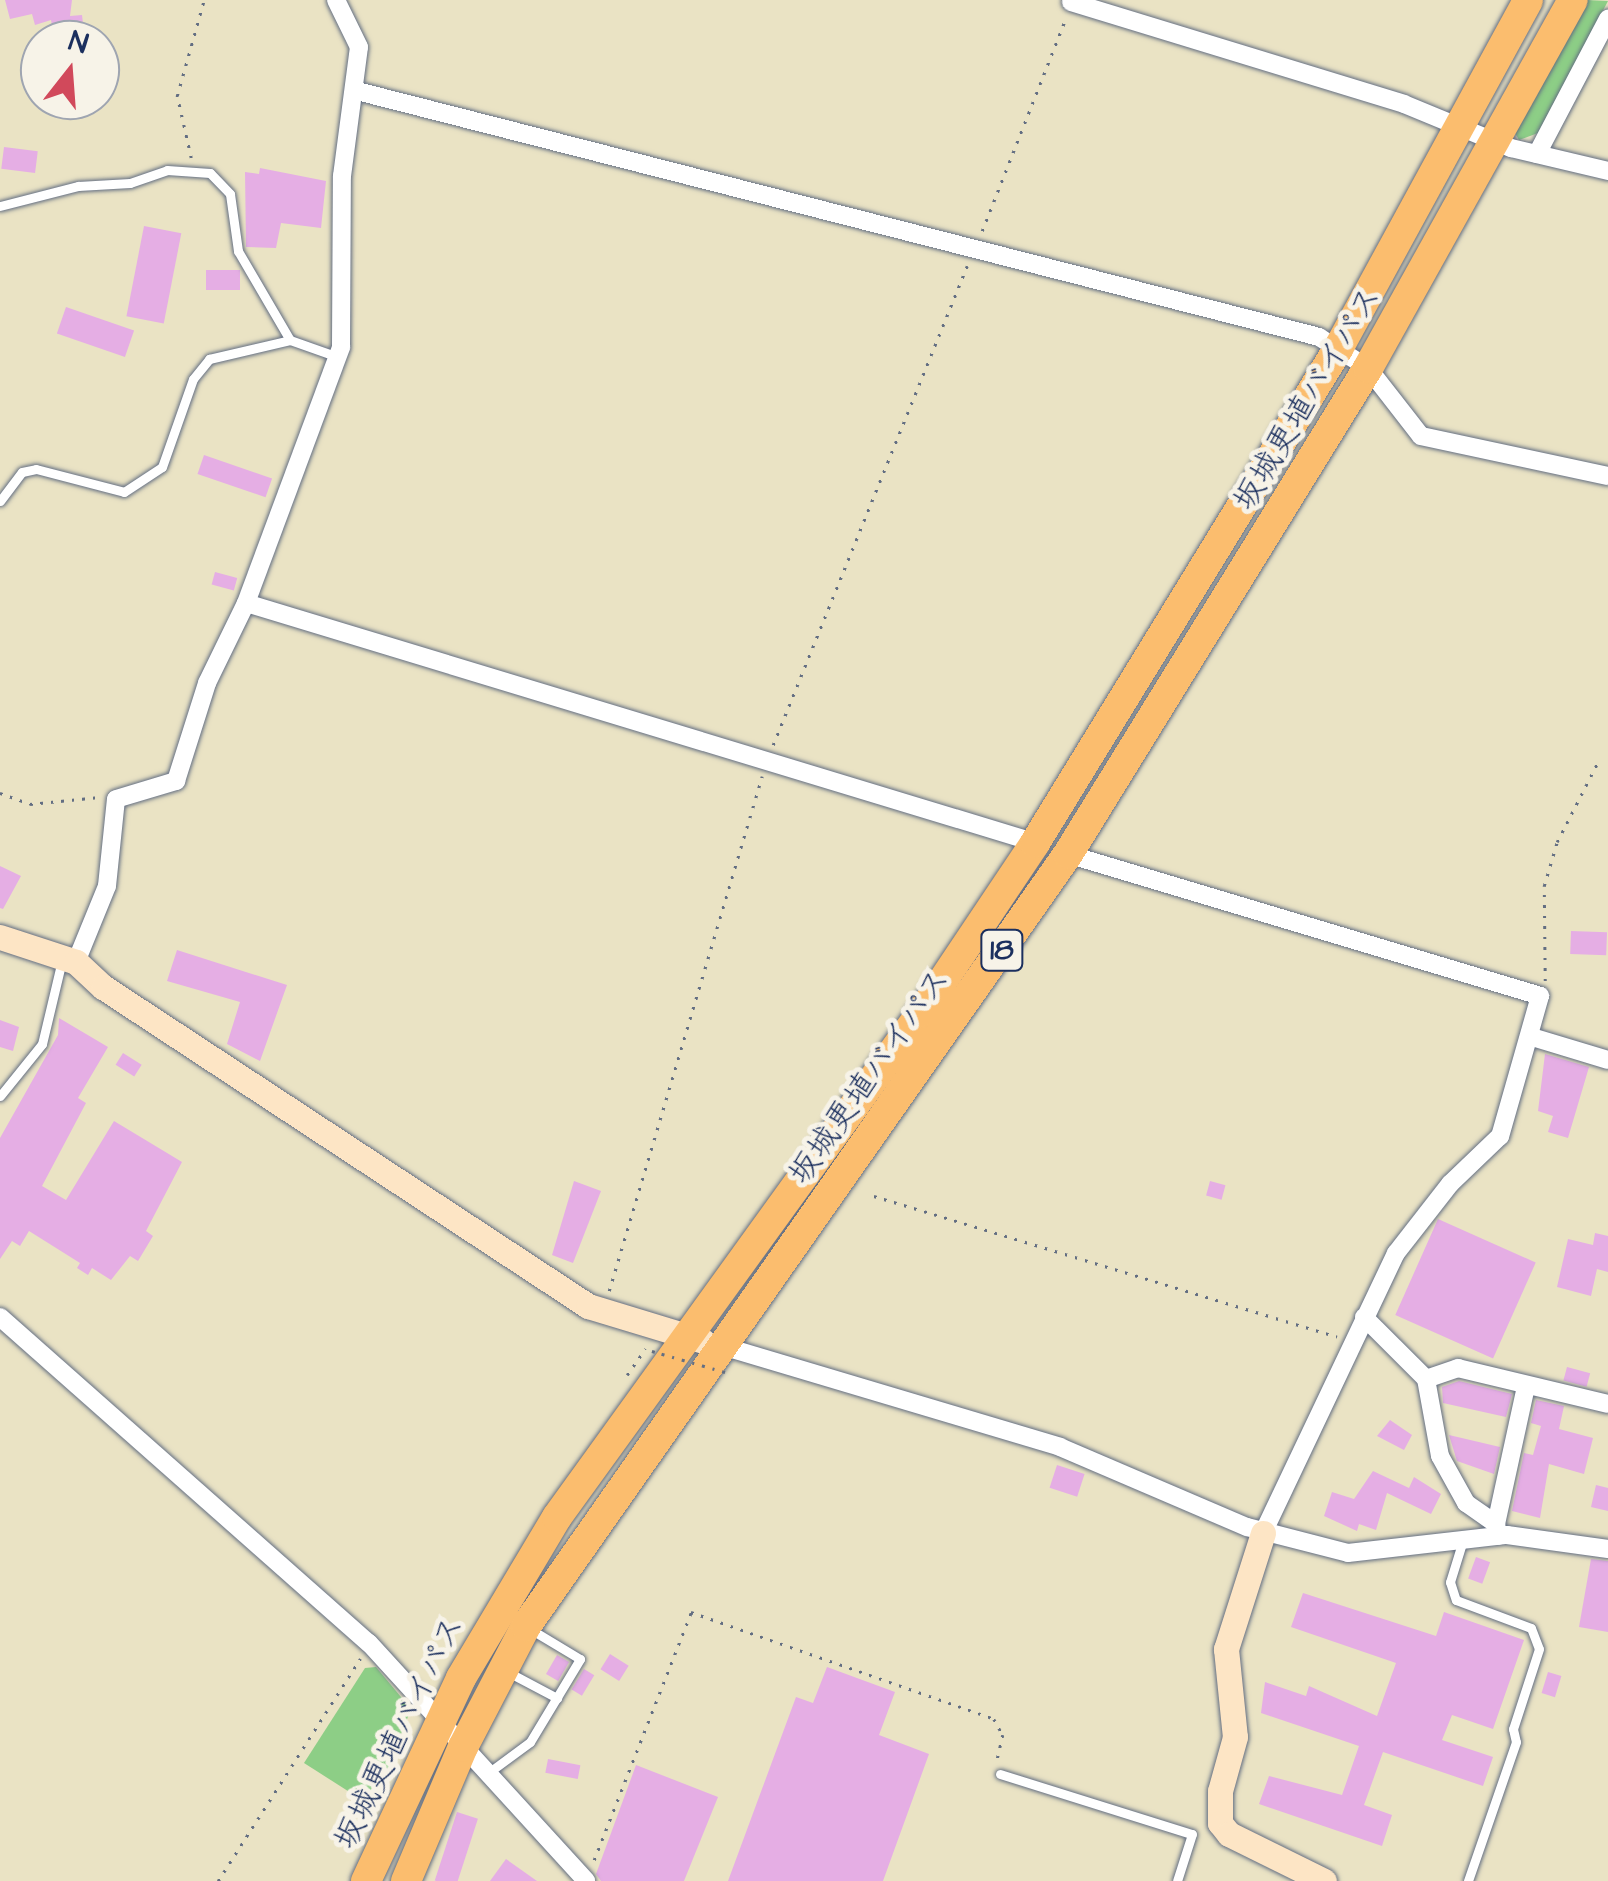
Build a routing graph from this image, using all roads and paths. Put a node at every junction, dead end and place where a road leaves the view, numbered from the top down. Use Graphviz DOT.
graph roads {
  1 [pos="204,0"];
  2 [pos="336,0"];
  3 [pos="1528,0"];
  4 [pos="1574,0"];
  5 [pos="1071,2"];
  6 [pos="1608,19"];
  7 [pos="357,92"];
  8 [pos="1463,128"];
  9 [pos="1498,142"];
  10 [pos="1537,154"];
  11 [pos="190,168"];
  12 [pos="1608,171"];
  13 [pos="0,206"];
  14 [pos="974,250"];
  15 [pos="290,340"];
  16 [pos="1338,349"];
  17 [pos="338,357"];
  18 [pos="1368,368"];
  19 [pos="1608,476"];
  20 [pos="0,501"];
  21 [pos="246,602"];
  22 [pos="766,762"];
  23 [pos="1598,762"];
  24 [pos="0,793"];
  25 [pos="116,799"];
  26 [pos="1036,843"];
  27 [pos="1068,854"];
  28 [pos="0,937"];
  29 [pos="69,959"];
  30 [pos="1540,996"];
  31 [pos="1532,1038"];
  32 [pos="1608,1060"];
  33 [pos="0,1096"];
  34 [pos="874,1196"];
  35 [pos="603,1312"];
  36 [pos="0,1317"];
  37 [pos="1364,1317"];
  38 [pos="687,1336"];
  39 [pos="1352,1342"];
  40 [pos="652,1351"];
  41 [pos="724,1359"];
  42 [pos="1426,1380"];
  43 [pos="1526,1386"];
  44 [pos="1608,1404"];
  45 [pos="1497,1530"];
  46 [pos="1263,1533"];
  47 [pos="1464,1540"];
  48 [pos="1608,1548"];
  49 [pos="526,1626"];
  50 [pos="370,1643"];
  51 [pos="502,1669"];
  52 [pos="556,1698"];
  53 [pos="442,1720"];
  54 [pos="463,1746"];
  55 [pos="488,1772"];
  56 [pos="1000,1774"];
  57 [pos="1220,1823"];
  58 [pos="1192,1834"];
  59 [pos="585,1880"];
  60 [pos="218,1881"];
  61 [pos="366,1881"];
  62 [pos="406,1881"];
  63 [pos="1178,1881"];
  64 [pos="1324,1881"];
  65 [pos="1468,1881"];
  1 -- 11 [label="path"];
  2 -- 7 [label="street"];
  3 -- 8 [label="highway, 坂城更埴バイパス / 18"];
  4 -- 9 [label="highway, 坂城更埴バイパス / 18"];
  5 -- 8 [label="street"];
  5 -- 14 [label="path"];
  6 -- 10 [label="street"];
  7 -- 14 [label="street"];
  7 -- 17 [label="street"];
  8 -- 9 [label="street"];
  8 -- 16 [label="highway, 坂城更埴バイパス / 18"];
  9 -- 10 [label="street"];
  9 -- 18 [label="highway, 坂城更埴バイパス / 18"];
  10 -- 12 [label="street"];
  11 -- 13 [label="lane"];
  11 -- 15 [label="lane"];
  14 -- 16 [label="street"];
  14 -- 22 [label="path"];
  15 -- 17 [label="lane"];
  15 -- 20 [label="lane"];
  16 -- 18 [label="street"];
  16 -- 26 [label="highway, 坂城更埴バイパス / 18"];
  17 -- 21 [label="street"];
  18 -- 19 [label="street"];
  18 -- 27 [label="highway, 坂城更埴バイパス / 18"];
  21 -- 22 [label="street"];
  21 -- 25 [label="street"];
  22 -- 26 [label="street"];
  22 -- 35 [label="path"];
  23 -- 30 [label="path"];
  24 -- 25 [label="path"];
  25 -- 29 [label="street"];
  26 -- 27 [label="street"];
  26 -- 38 [label="highway, 坂城更埴バイパス / 18"];
  27 -- 30 [label="street"];
  27 -- 41 [label="highway, 坂城更埴バイパス / 18"];
  28 -- 29 [label="street"];
  29 -- 33 [label="lane"];
  29 -- 35 [label="street"];
  30 -- 31 [label="street"];
  31 -- 32 [label="street"];
  31 -- 37 [label="street"];
  34 -- 39 [label="path"];
  35 -- 38 [label="street"];
  36 -- 50 [label="street"];
  37 -- 39 [label="street"];
  37 -- 42 [label="street"];
  38 -- 41 [label="street"];
  38 -- 53 [label="highway, 坂城更埴バイパス / 18"];
  39 -- 46 [label="street"];
  40 -- 41 [label="path, bridge"];
  41 -- 46 [label="street"];
  41 -- 49 [label="highway, 坂城更埴バイパス / 18"];
  42 -- 43 [label="street"];
  42 -- 45 [label="street"];
  43 -- 44 [label="street"];
  43 -- 45 [label="street"];
  45 -- 47 [label="street"];
  45 -- 48 [label="street"];
  46 -- 47 [label="street"];
  46 -- 57 [label="street"];
  47 -- 65 [label="lane"];
  49 -- 51 [label="highway, 坂城更埴バイパス / 18"];
  49 -- 52 [label="lane"];
  50 -- 53 [label="street"];
  50 -- 60 [label="path"];
  51 -- 52 [label="lane"];
  51 -- 54 [label="highway, 坂城更埴バイパス / 18"];
  52 -- 55 [label="lane"];
  53 -- 54 [label="street"];
  53 -- 61 [label="highway, 坂城更埴バイパス / 18"];
  54 -- 55 [label="street"];
  54 -- 62 [label="highway, 坂城更埴バイパス / 18"];
  55 -- 59 [label="street"];
  56 -- 58 [label="lane"];
  56 -- 59 [label="path"];
  57 -- 58 [label="lane"];
  57 -- 64 [label="street"];
  58 -- 63 [label="lane"];
}
